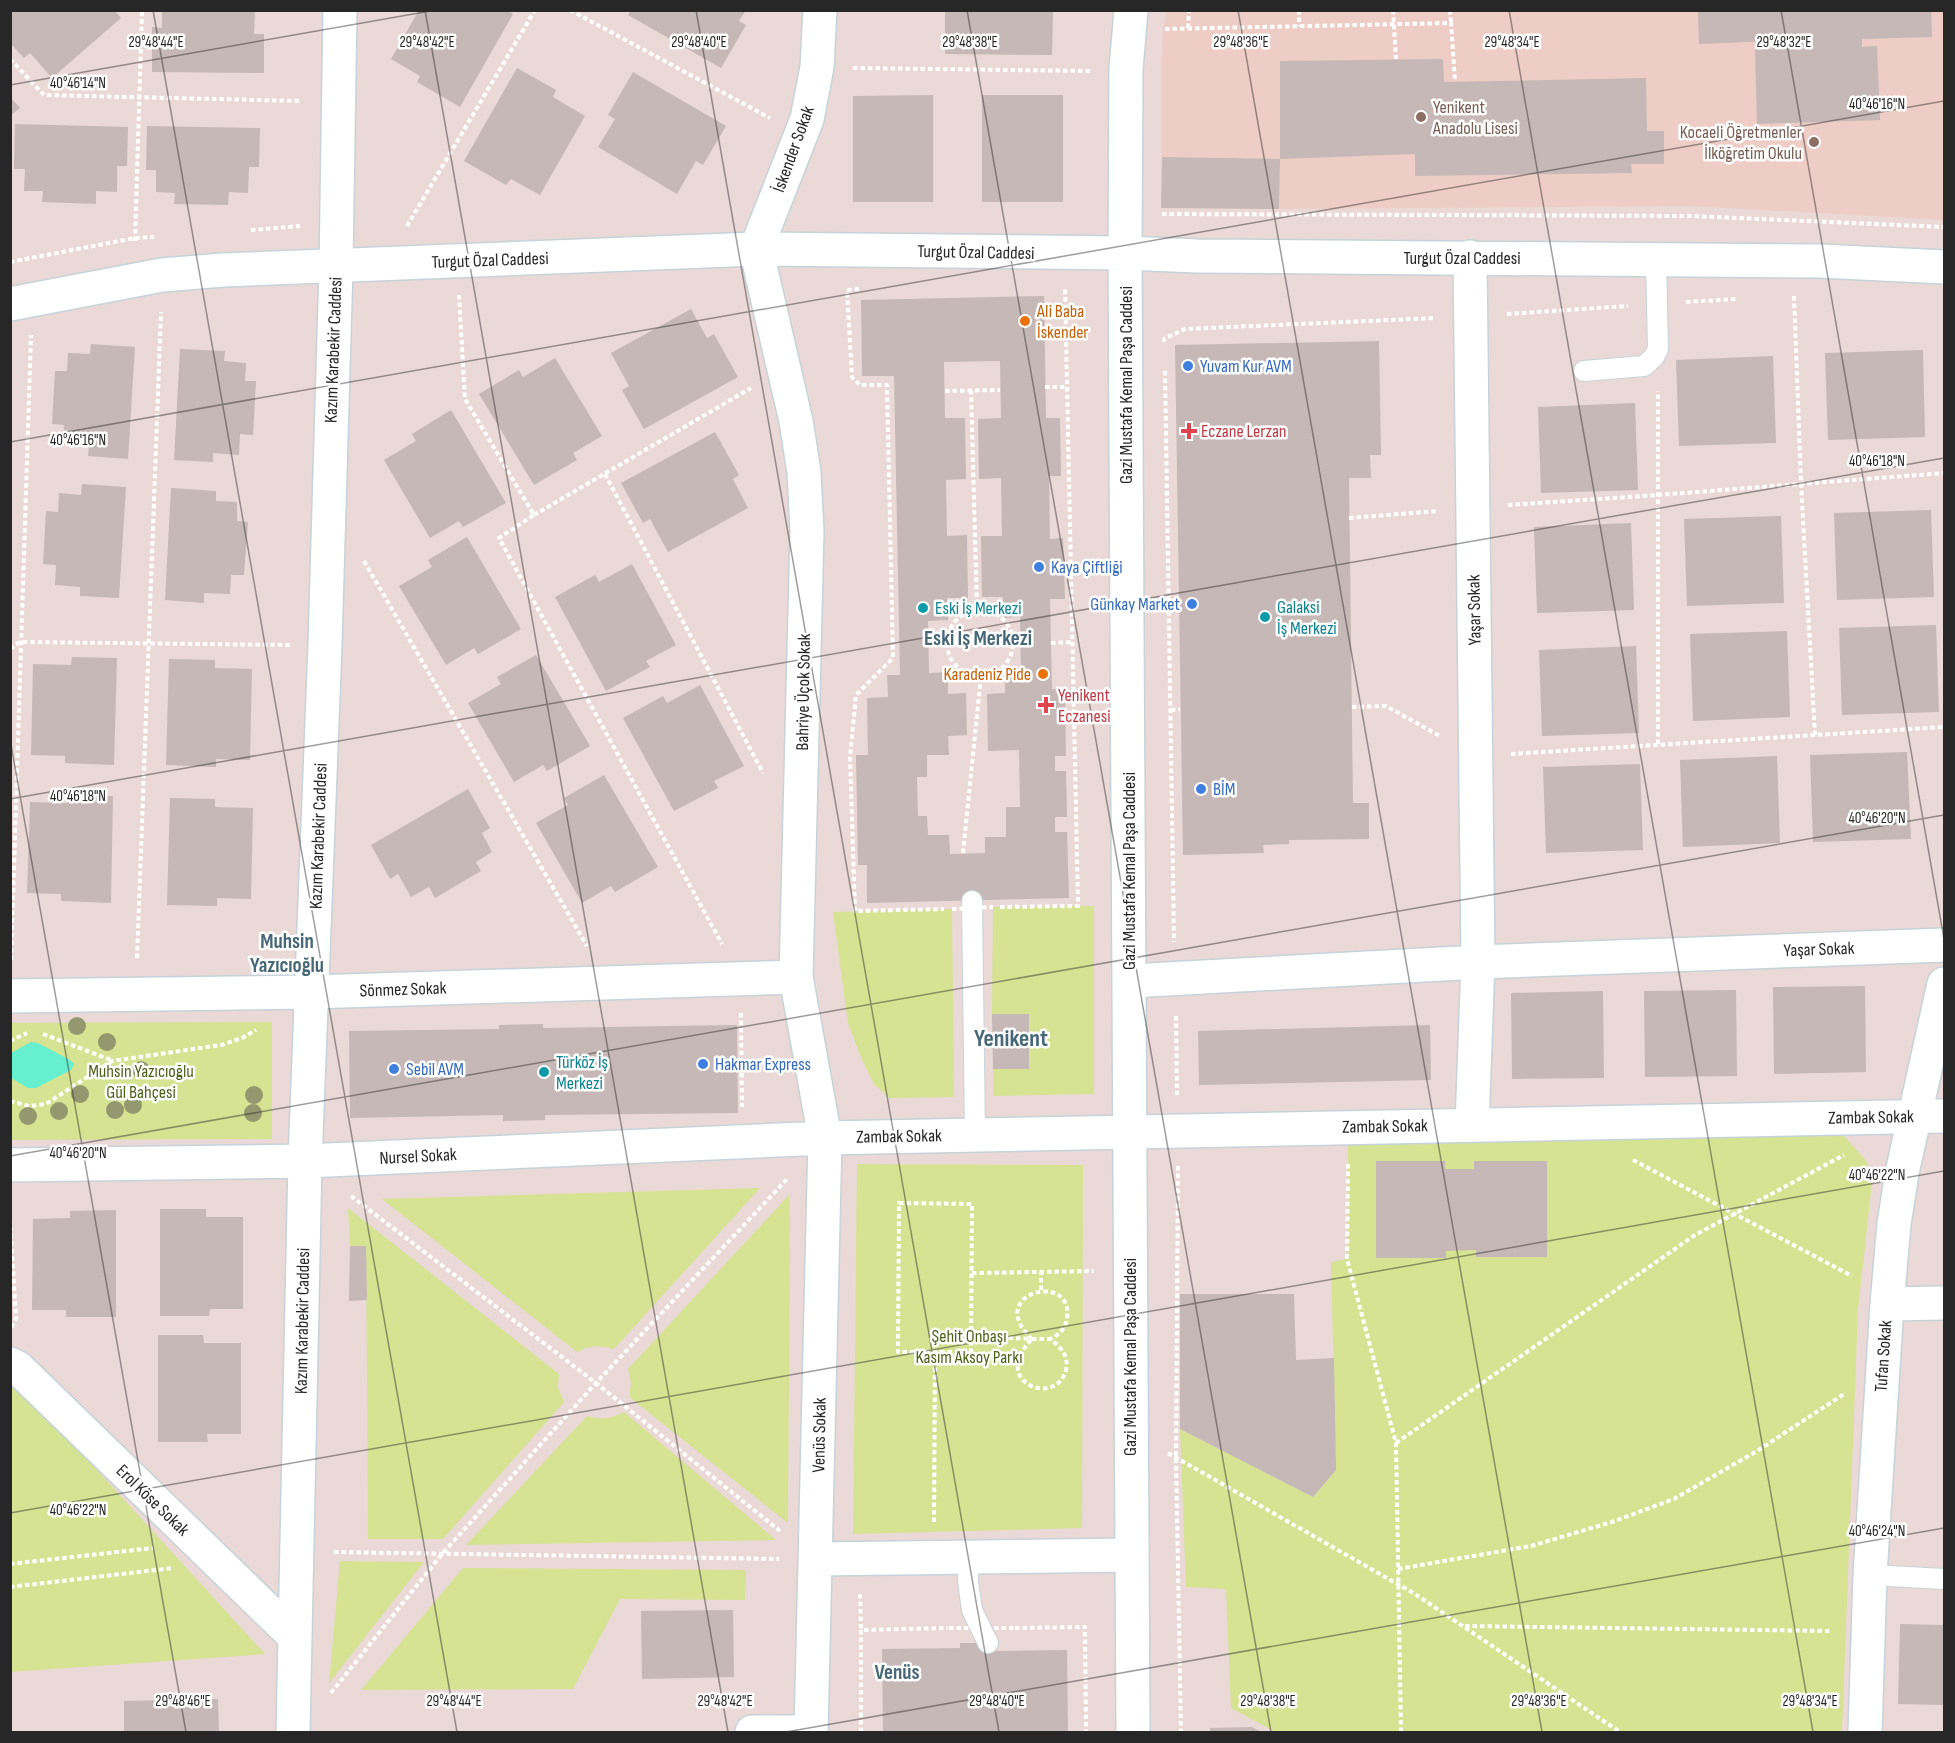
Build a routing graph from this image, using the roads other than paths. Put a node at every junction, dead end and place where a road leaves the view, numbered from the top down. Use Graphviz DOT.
graph roads {
  1 [pos="340,10"];
  2 [pos="820,10"];
  3 [pos="1131,10"];
  4 [pos="756,249"];
  5 [pos="1125,253"];
  6 [pos="1470,257"];
  7 [pos="1656,259"];
  8 [pos="336,267"];
  9 [pos="1944,267"];
  10 [pos="21,302"];
  11 [pos="1584,371"];
  12 [pos="972,901"];
  13 [pos="1944,945"];
  14 [pos="1478,962"];
  15 [pos="796,977"];
  16 [pos="1130,981"];
  17 [pos="1944,984"];
  18 [pos="311,992"];
  19 [pos="10,996"];
  20 [pos="1930,1116"];
  21 [pos="1472,1125"];
  22 [pos="1130,1131"];
  23 [pos="975,1134"];
  24 [pos="825,1138"];
  25 [pos="305,1161"];
  26 [pos="10,1165"];
  27 [pos="1887,1300"];
  28 [pos="1944,1303"];
  29 [pos="10,1364"];
  30 [pos="1131,1555"];
  31 [pos="969,1557"];
  32 [pos="816,1559"];
  33 [pos="1870,1575"];
  34 [pos="1944,1579"];
  35 [pos="295,1637"];
  36 [pos="988,1643"];
  37 [pos="293,1732"];
  38 [pos="752,1732"];
  39 [pos="811,1732"];
  40 [pos="1133,1732"];
  41 [pos="1865,1732"];
  1 -- 8 [label="street, Kazım Karabekir Caddesi"];
  2 -- 4 [label="street, İskender Sokak"];
  3 -- 5 [label="street, Gazi Mustafa Kemal Paşa Caddesi"];
  4 -- 5 [label="street, Turgut Özal Caddesi"];
  4 -- 8 [label="street, Turgut Özal Caddesi"];
  4 -- 15 [label="street, Bahriye Üçok Sokak"];
  5 -- 6 [label="street, Turgut Özal Caddesi"];
  5 -- 16 [label="street, Gazi Mustafa Kemal Paşa Caddesi"];
  6 -- 7 [label="street, Turgut Özal Caddesi"];
  6 -- 14 [label="street, Yaşar Sokak"];
  7 -- 9 [label="street, Turgut Özal Caddesi"];
  7 -- 11 [label="lane"];
  8 -- 10 [label="street, Turgut Özal Caddesi"];
  8 -- 18 [label="street, Kazım Karabekir Caddesi"];
  12 -- 23 [label="lane"];
  13 -- 14 [label="street, Yaşar Sokak"];
  14 -- 16 [label="street, Yaşar Sokak"];
  14 -- 21 [label="street, Yaşar Sokak"];
  15 -- 18 [label="street, Sönmez Sokak"];
  15 -- 24 [label="street, Bahriye Üçok Sokak"];
  16 -- 22 [label="street, Gazi Mustafa Kemal Paşa Caddesi"];
  17 -- 20 [label="street, Tufan Sokak"];
  18 -- 19 [label="street, Sönmez Sokak"];
  18 -- 25 [label="street, Kazım Karabekir Caddesi"];
  20 -- 21 [label="street, Zambak Sokak"];
  20 -- 27 [label="street, Tufan Sokak"];
  21 -- 22 [label="street, Zambak Sokak"];
  22 -- 23 [label="street, Zambak Sokak"];
  22 -- 30 [label="street, Gazi Mustafa Kemal Paşa Caddesi"];
  23 -- 24 [label="street, Zambak Sokak"];
  24 -- 25 [label="street, Nursel Sokak"];
  24 -- 32 [label="street, Venüs Sokak"];
  25 -- 26 [label="street, Nursel Sokak"];
  25 -- 35 [label="street, Kazım Karabekir Caddesi"];
  27 -- 28 [label="street"];
  27 -- 33 [label="street, Tufan Sokak"];
  29 -- 35 [label="street, Erol Köse Sokak"];
  30 -- 31 [label="street"];
  30 -- 40 [label="street, Gazi Mustafa Kemal Paşa Caddesi"];
  31 -- 32 [label="street"];
  31 -- 36 [label="lane"];
  32 -- 39 [label="street, Venüs Sokak"];
  33 -- 34 [label="lane"];
  33 -- 41 [label="street, Tufan Sokak"];
  35 -- 37 [label="street, Kazım Karabekir Caddesi"];
  38 -- 39 [label="street"];
}
